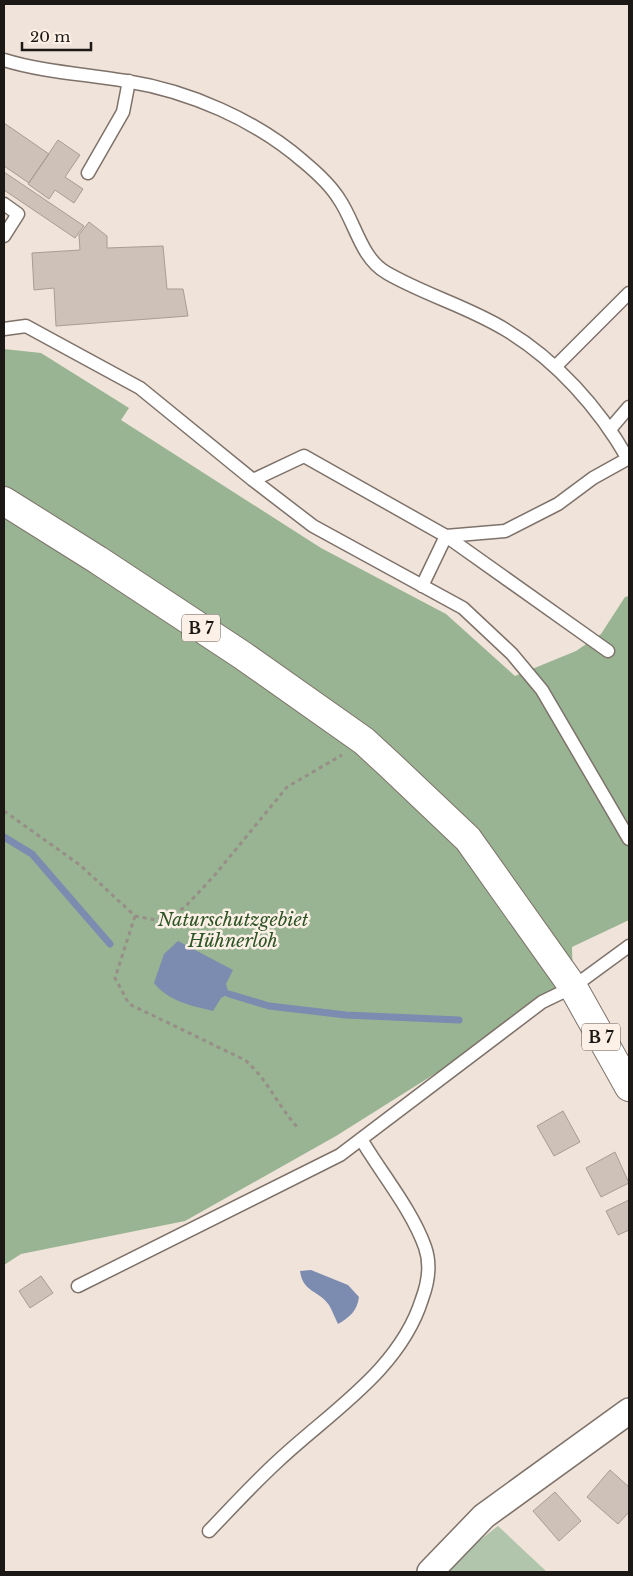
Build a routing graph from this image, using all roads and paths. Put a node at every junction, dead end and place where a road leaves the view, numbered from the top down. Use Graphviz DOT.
graph roads {
  1 [pos="4,60"];
  2 [pos="129,81"];
  3 [pos="88,173"];
  4 [pos="4,204"];
  5 [pos="4,236"];
  6 [pos="629,293"];
  7 [pos="4,329"];
  8 [pos="555,367"];
  9 [pos="629,407"];
  10 [pos="611,428"];
  11 [pos="628,458"];
  12 [pos="253,480"];
  13 [pos="4,501"];
  14 [pos="446,536"];
  15 [pos="422,586"];
  16 [pos="608,651"];
  17 [pos="364,742"];
  18 [pos="4,811"];
  19 [pos="629,839"];
  20 [pos="135,916"];
  21 [pos="629,946"];
  22 [pos="573,987"];
  23 [pos="629,1087"];
  24 [pos="297,1127"];
  25 [pos="361,1139"];
  26 [pos="78,1286"];
  27 [pos="629,1411"];
  28 [pos="209,1531"];
  29 [pos="430,1572"];
  1 -- 2 [label="lane"];
  2 -- 3 [label="lane"];
  2 -- 8 [label="lane"];
  4 -- 5 [label="lane"];
  6 -- 8 [label="lane"];
  7 -- 12 [label="lane"];
  8 -- 10 [label="lane"];
  9 -- 10 [label="lane"];
  10 -- 11 [label="lane"];
  11 -- 14 [label="lane"];
  12 -- 14 [label="lane"];
  12 -- 15 [label="lane"];
  13 -- 17 [label="main road, B 7"];
  14 -- 15 [label="lane"];
  14 -- 16 [label="lane"];
  15 -- 19 [label="lane"];
  17 -- 20 [label="path"];
  17 -- 22 [label="main road, B 7"];
  18 -- 20 [label="path"];
  20 -- 24 [label="path"];
  21 -- 22 [label="lane"];
  22 -- 23 [label="main road, B 7"];
  22 -- 25 [label="lane"];
  25 -- 26 [label="lane"];
  25 -- 28 [label="lane"];
  27 -- 29 [label="street"];
}
